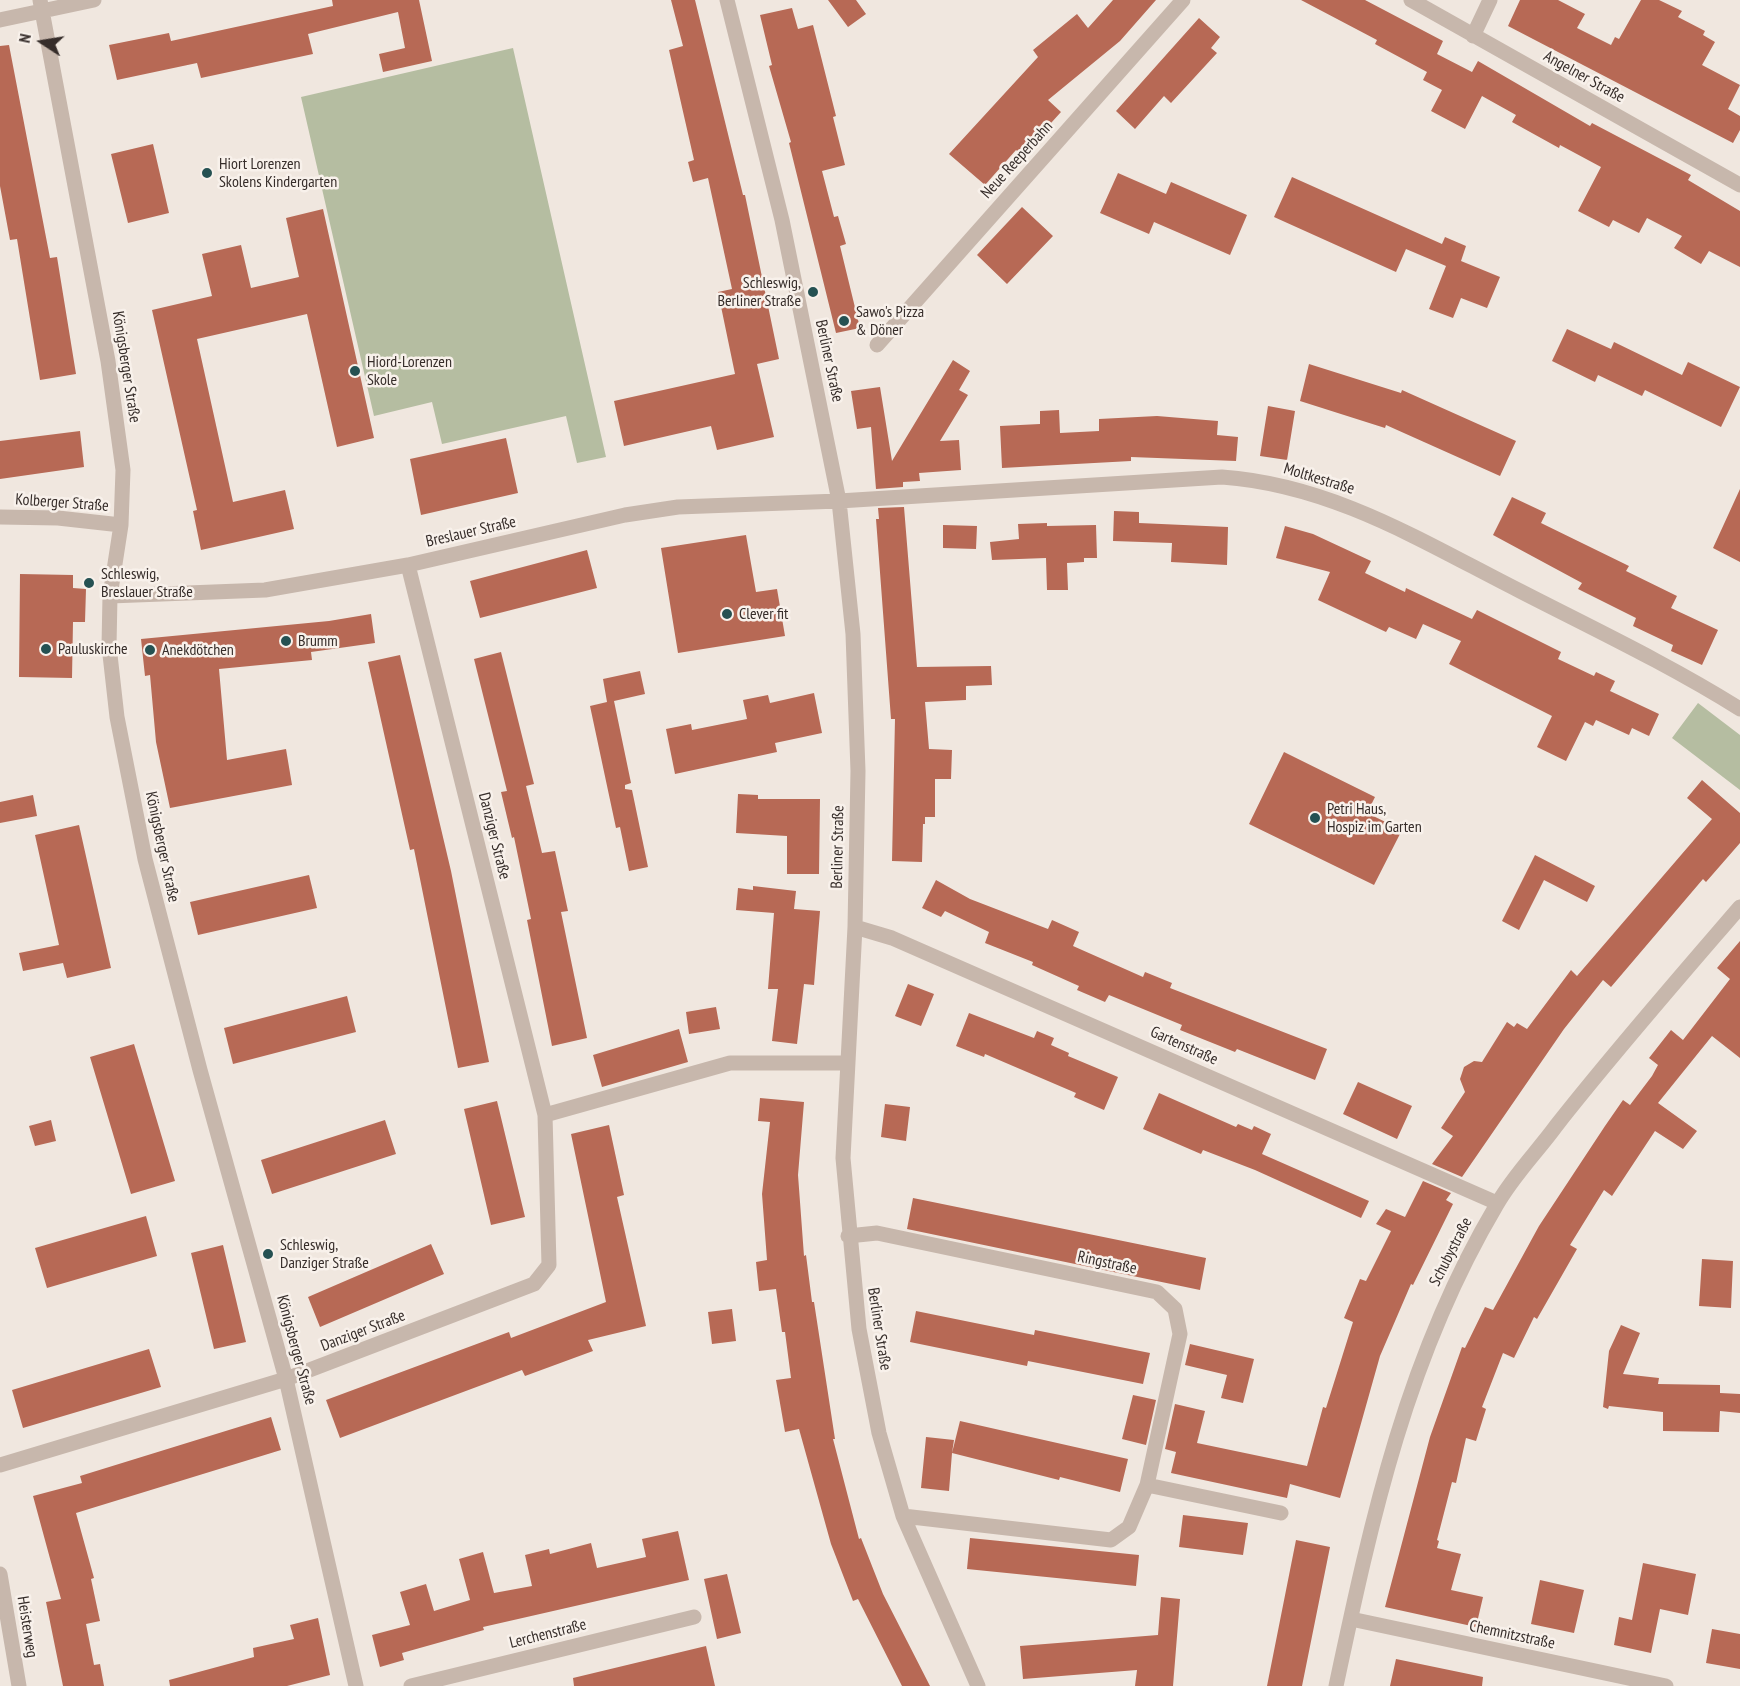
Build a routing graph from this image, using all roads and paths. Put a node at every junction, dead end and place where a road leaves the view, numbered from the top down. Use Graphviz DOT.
graph roads {
  1 [pos="94,0"];
  2 [pos="727,0"];
  3 [pos="1183,0"];
  4 [pos="1411,0"];
  5 [pos="1490,0"];
  6 [pos="41,5"];
  7 [pos="0,20"];
  8 [pos="1473,36"];
  9 [pos="1740,185"];
  10 [pos="878,345"];
  11 [pos="839,501"];
  12 [pos="0,517"];
  13 [pos="121,525"];
  14 [pos="408,566"];
  15 [pos="110,596"];
  16 [pos="1740,709"];
  17 [pos="1740,907"];
  18 [pos="855,927"];
  19 [pos="848,1063"];
  20 [pos="545,1115"];
  21 [pos="1497,1203"];
  22 [pos="848,1236"];
  23 [pos="286,1379"];
  24 [pos="0,1465"];
  25 [pos="1147,1485"];
  26 [pos="1281,1513"];
  27 [pos="903,1516"];
  28 [pos="0,1574"];
  29 [pos="694,1617"];
  30 [pos="1351,1619"];
  31 [pos="19,1686"];
  32 [pos="356,1686"];
  33 [pos="411,1686"];
  34 [pos="978,1686"];
  35 [pos="1336,1686"];
  36 [pos="1666,1686"];
  1 -- 6 [label="street"];
  2 -- 11 [label="street, Berliner Straße"];
  3 -- 10 [label="street, Neue Reeperbahn"];
  4 -- 8 [label="street, Angelner Straße"];
  5 -- 8 [label="street"];
  6 -- 7 [label="street"];
  6 -- 13 [label="street, Königsberger Straße"];
  8 -- 9 [label="street, Angelner Straße"];
  11 -- 14 [label="street, Breslauer Straße"];
  11 -- 16 [label="street, Moltkestraße"];
  11 -- 18 [label="street, Berliner Straße"];
  12 -- 13 [label="street, Kolberger Straße"];
  13 -- 15 [label="street, Königsberger Straße"];
  14 -- 15 [label="street, Breslauer Straße"];
  14 -- 20 [label="street, Danziger Straße"];
  15 -- 23 [label="street, Königsberger Straße"];
  17 -- 21 [label="street, Schubystraße"];
  18 -- 19 [label="street, Berliner Straße"];
  18 -- 21 [label="street, Gartenstraße"];
  19 -- 20 [label="street"];
  19 -- 22 [label="street, Berliner Straße"];
  20 -- 23 [label="street, Danziger Straße"];
  21 -- 30 [label="street, Schubystraße"];
  22 -- 25 [label="street, Ringstraße"];
  22 -- 27 [label="street, Berliner Straße"];
  23 -- 24 [label="street, Danziger Straße"];
  23 -- 32 [label="street, Königsberger Straße"];
  25 -- 26 [label="street"];
  25 -- 27 [label="street, Ringstraße"];
  27 -- 34 [label="street, Berliner Straße"];
  28 -- 31 [label="street, Heisterweg"];
  29 -- 33 [label="street, Lerchenstraße"];
  30 -- 35 [label="street, Schubystraße"];
  30 -- 36 [label="street, Chemnitzstraße"];
}
